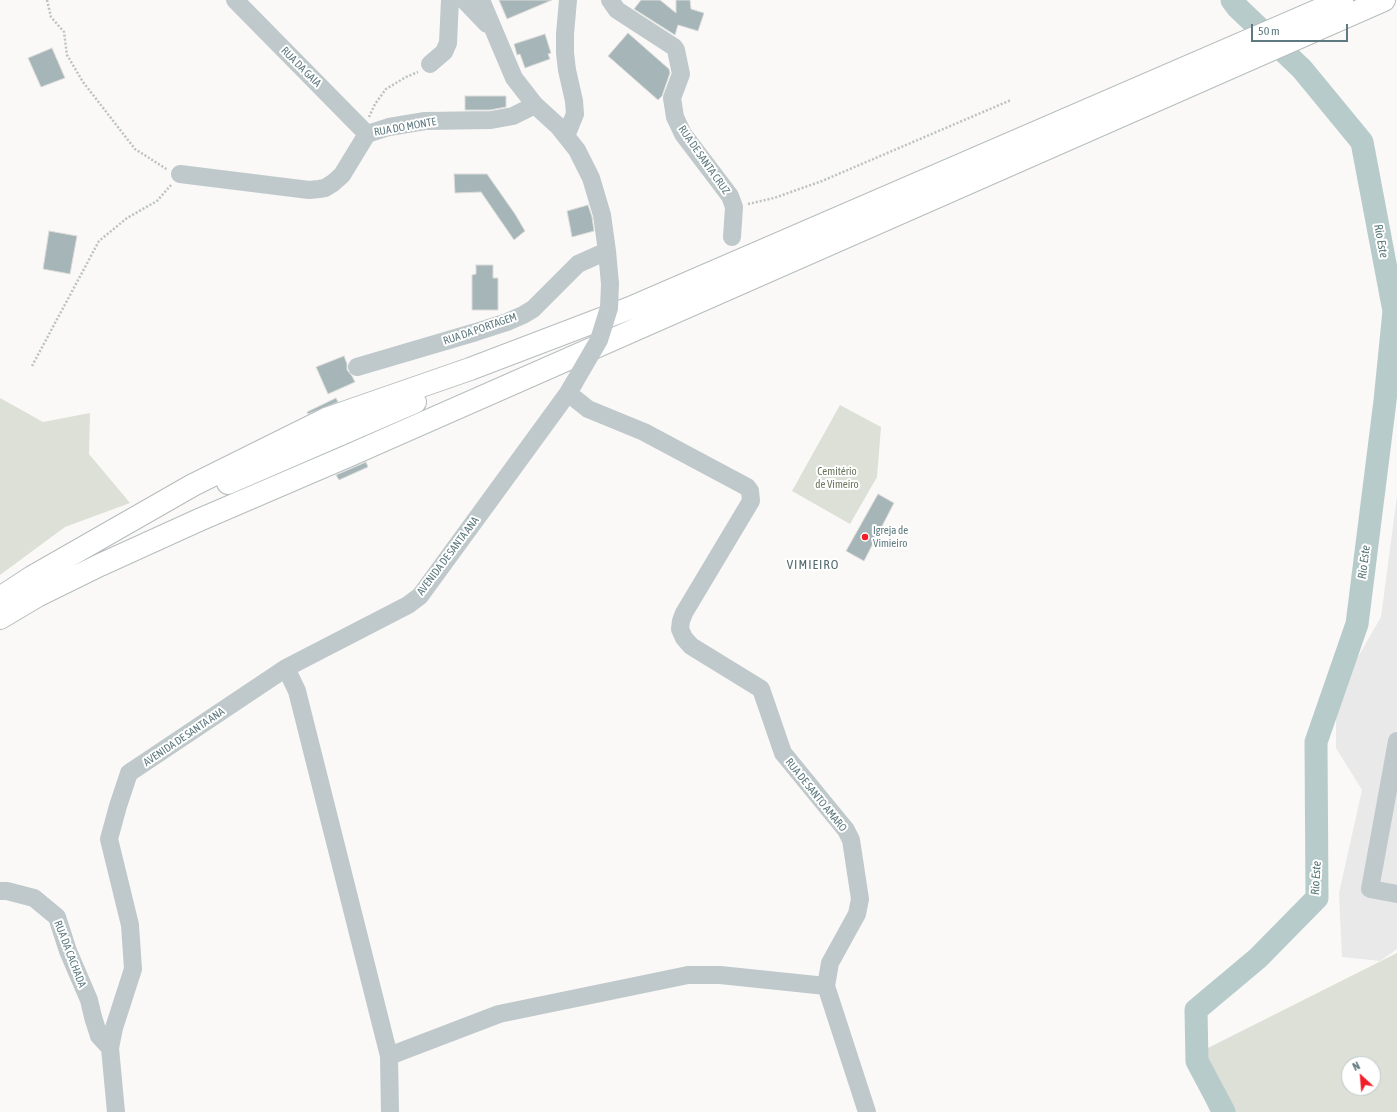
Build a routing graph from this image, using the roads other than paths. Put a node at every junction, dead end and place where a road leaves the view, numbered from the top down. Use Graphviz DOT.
graph roads {
  1 [pos="235,0"];
  2 [pos="450,0"];
  3 [pos="464,0"];
  4 [pos="481,0"];
  5 [pos="568,0"];
  6 [pos="610,0"];
  7 [pos="1342,0"];
  8 [pos="1384,0"];
  9 [pos="496,34"];
  10 [pos="430,64"];
  11 [pos="1196,74"];
  12 [pos="535,105"];
  13 [pos="366,132"];
  14 [pos="566,136"];
  15 [pos="180,174"];
  16 [pos="732,236"];
  17 [pos="607,251"];
  18 [pos="357,367"];
  19 [pos="571,388"];
  20 [pos="0,598"];
  21 [pos="0,618"];
  22 [pos="286,668"];
  23 [pos="1397,741"];
  24 [pos="0,891"];
  25 [pos="1397,894"];
  26 [pos="826,986"];
  27 [pos="110,1048"];
  28 [pos="389,1056"];
  29 [pos="116,1112"];
  30 [pos="390,1112"];
  31 [pos="867,1112"];
  1 -- 13 [label="street, RUA DA GAIA"];
  2 -- 10 [label="street"];
  3 -- 9 [label="street"];
  4 -- 9 [label="street, AVENIDA DE SANTA ANA"];
  5 -- 14 [label="street"];
  6 -- 16 [label="street, RUA DE SANTA CRUZ"];
  7 -- 11 [label="highway"];
  8 -- 11 [label="highway"];
  9 -- 12 [label="street, AVENIDA DE SANTA ANA"];
  11 -- 20 [label="highway"];
  11 -- 21 [label="highway"];
  12 -- 13 [label="street, RUA DO MONTE"];
  12 -- 14 [label="street, AVENIDA DE SANTA ANA"];
  13 -- 15 [label="street, RUA DO MONTE"];
  14 -- 17 [label="street, AVENIDA DE SANTA ANA"];
  17 -- 18 [label="street, RUA DA PORTAGEM"];
  17 -- 19 [label="street, AVENIDA DE SANTA ANA, bridge"];
  19 -- 22 [label="street, AVENIDA DE SANTA ANA"];
  19 -- 26 [label="street, RUA DE SANTO AMARO"];
  22 -- 27 [label="street, AVENIDA DE SANTA ANA"];
  22 -- 28 [label="street"];
  23 -- 25 [label="street"];
  24 -- 27 [label="street, RUA DA CACHADA"];
  26 -- 28 [label="street"];
  26 -- 31 [label="street, RUA DE SANTO AMARO"];
  27 -- 29 [label="street, AVENIDA DE SANTA ANA"];
  28 -- 30 [label="street"];
}
